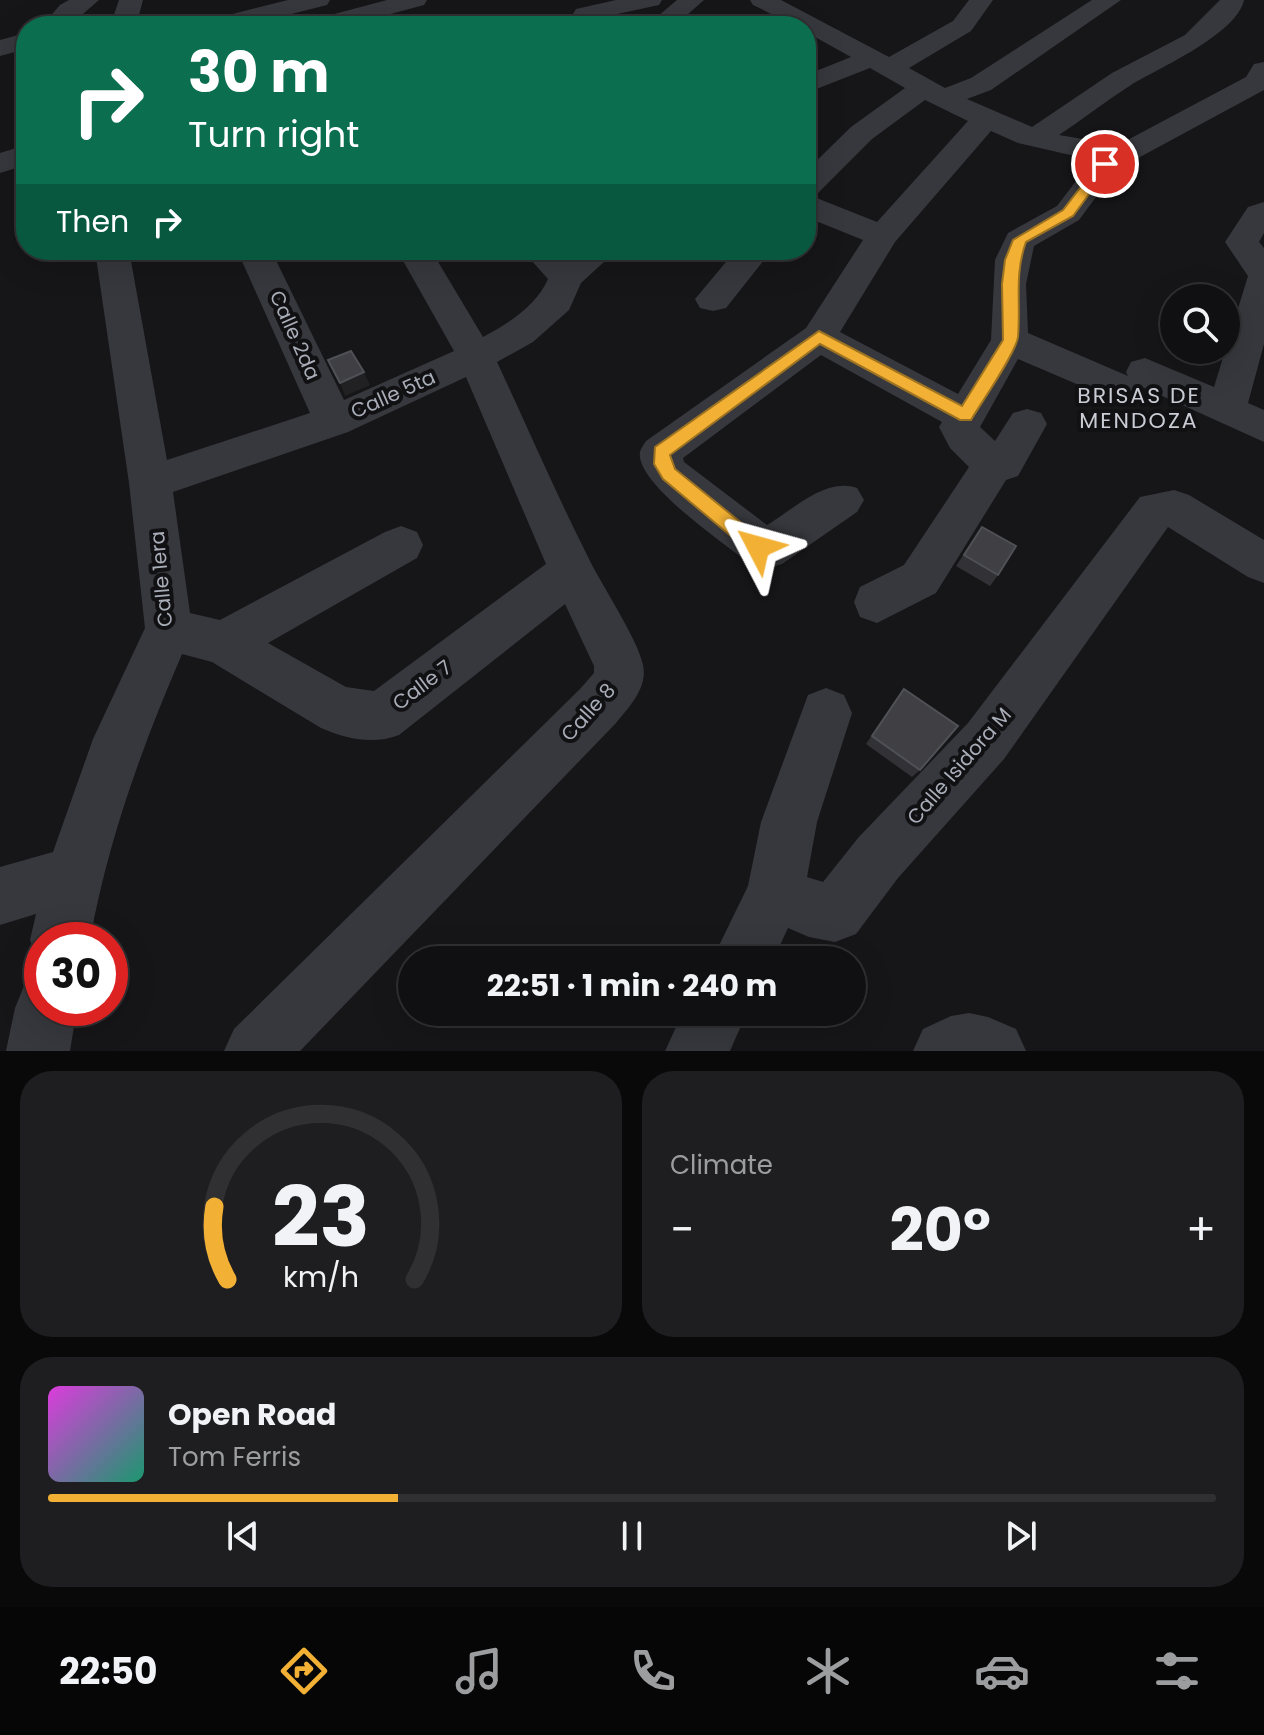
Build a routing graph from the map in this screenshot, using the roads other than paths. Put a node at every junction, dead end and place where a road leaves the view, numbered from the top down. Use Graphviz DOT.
graph roads {
  1 [pos="87,0"];
  2 [pos="318,0"];
  3 [pos="415,0"];
  4 [pos="650,0"];
  5 [pos="692,0"];
  6 [pos="762,0"];
  7 [pos="981,0"];
  8 [pos="1109,0"];
  9 [pos="1232,0"];
  10 [pos="585,14"];
  11 [pos="64,16"];
  12 [pos="254,16"];
  13 [pos="355,16"];
  14 [pos="671,16"];
  15 [pos="797,16"];
  16 [pos="816,25"];
  17 [pos="880,63"];
  18 [pos="1264,70"];
  19 [pos="816,82"];
  20 [pos="936,92"];
  21 [pos="986,119"];
  22 [pos="1037,137"];
  23 [pos="1124,155"];
  24 [pos="816,178"];
  25 [pos="816,209"];
  26 [pos="1264,212"];
  27 [pos="882,236"];
  28 [pos="114,260"];
  29 [pos="259,260"];
  30 [pos="420,260"];
  31 [pos="549,260"];
  32 [pos="587,260"];
  33 [pos="746,260"];
  34 [pos="1264,276"];
  35 [pos="566,277"];
  36 [pos="713,299"];
  37 [pos="819,337"];
  38 [pos="1010,340"];
  39 [pos="476,357"];
  40 [pos="1227,408"];
  41 [pos="334,421"];
  42 [pos="962,421"];
  43 [pos="1027,424"];
  44 [pos="1264,427"];
  45 [pos="993,465"];
  46 [pos="150,483"];
  47 [pos="842,500"];
  48 [pos="401,545"];
  49 [pos="1264,563"];
  50 [pos="572,571"];
  51 [pos="877,602"];
  52 [pos="169,629"];
  53 [pos="223,643"];
  54 [pos="826,713"];
  55 [pos="73,875"];
  56 [pos="775,892"];
  57 [pos="0,896"];
  58 [pos="64,922"];
  59 [pos="749,946"];
  60 [pos="43,1026"];
  61 [pos="709,1026"];
  62 [pos="38,1051"];
  63 [pos="256,1051"];
  64 [pos="697,1051"];
  65 [pos="945,1051"];
  66 [pos="994,1051"];
  1 -- 11 [label="street"];
  2 -- 12 [label="street"];
  3 -- 13 [label="street"];
  4 -- 10 [label="street"];
  5 -- 14 [label="street"];
  6 -- 15 [label="street"];
  7 -- 17 [label="street"];
  8 -- 20 [label="street"];
  9 -- 22 [label="street"];
  16 -- 17 [label="street"];
  17 -- 19 [label="street"];
  17 -- 20 [label="street"];
  18 -- 23 [label="street"];
  20 -- 21 [label="street"];
  20 -- 24 [label="street"];
  21 -- 22 [label="street"];
  21 -- 27 [label="street"];
  22 -- 23 [label="street"];
  23 -- 38 [label="street"];
  25 -- 27 [label="street"];
  26 -- 34 [label="street"];
  27 -- 37 [label="street"];
  28 -- 46 [label="street, Calle 1era"];
  29 -- 41 [label="street, Calle 2da"];
  30 -- 39 [label="street, Calle 8"];
  31 -- 35 [label="street"];
  32 -- 35 [label="street, Calle 5ta"];
  33 -- 36 [label="street"];
  34 -- 40 [label="street"];
  35 -- 39 [label="street, Calle 5ta"];
  37 -- 42 [label="street"];
  37 -- 47 [label="street"];
  38 -- 40 [label="street"];
  38 -- 42 [label="street"];
  39 -- 41 [label="street, Calle 5ta"];
  39 -- 50 [label="street, Calle 8"];
  40 -- 44 [label="street"];
  41 -- 46 [label="street, Calle 5ta"];
  42 -- 45 [label="street"];
  43 -- 45 [label="street"];
  45 -- 51 [label="street"];
  46 -- 52 [label="street, Calle 1era"];
  48 -- 53 [label="street"];
  49 -- 56 [label="street, Calle Isidora M"];
  50 -- 53 [label="street, Calle 7"];
  50 -- 63 [label="street, Calle 8"];
  52 -- 53 [label="street, Calle 7"];
  52 -- 55 [label="street, Calle 1era"];
  54 -- 56 [label="street"];
  55 -- 57 [label="street"];
  55 -- 58 [label="street, Calle 1era"];
  56 -- 59 [label="street"];
  60 -- 62 [label="street"];
  61 -- 64 [label="street"];
  65 -- 66 [label="street"];
}
